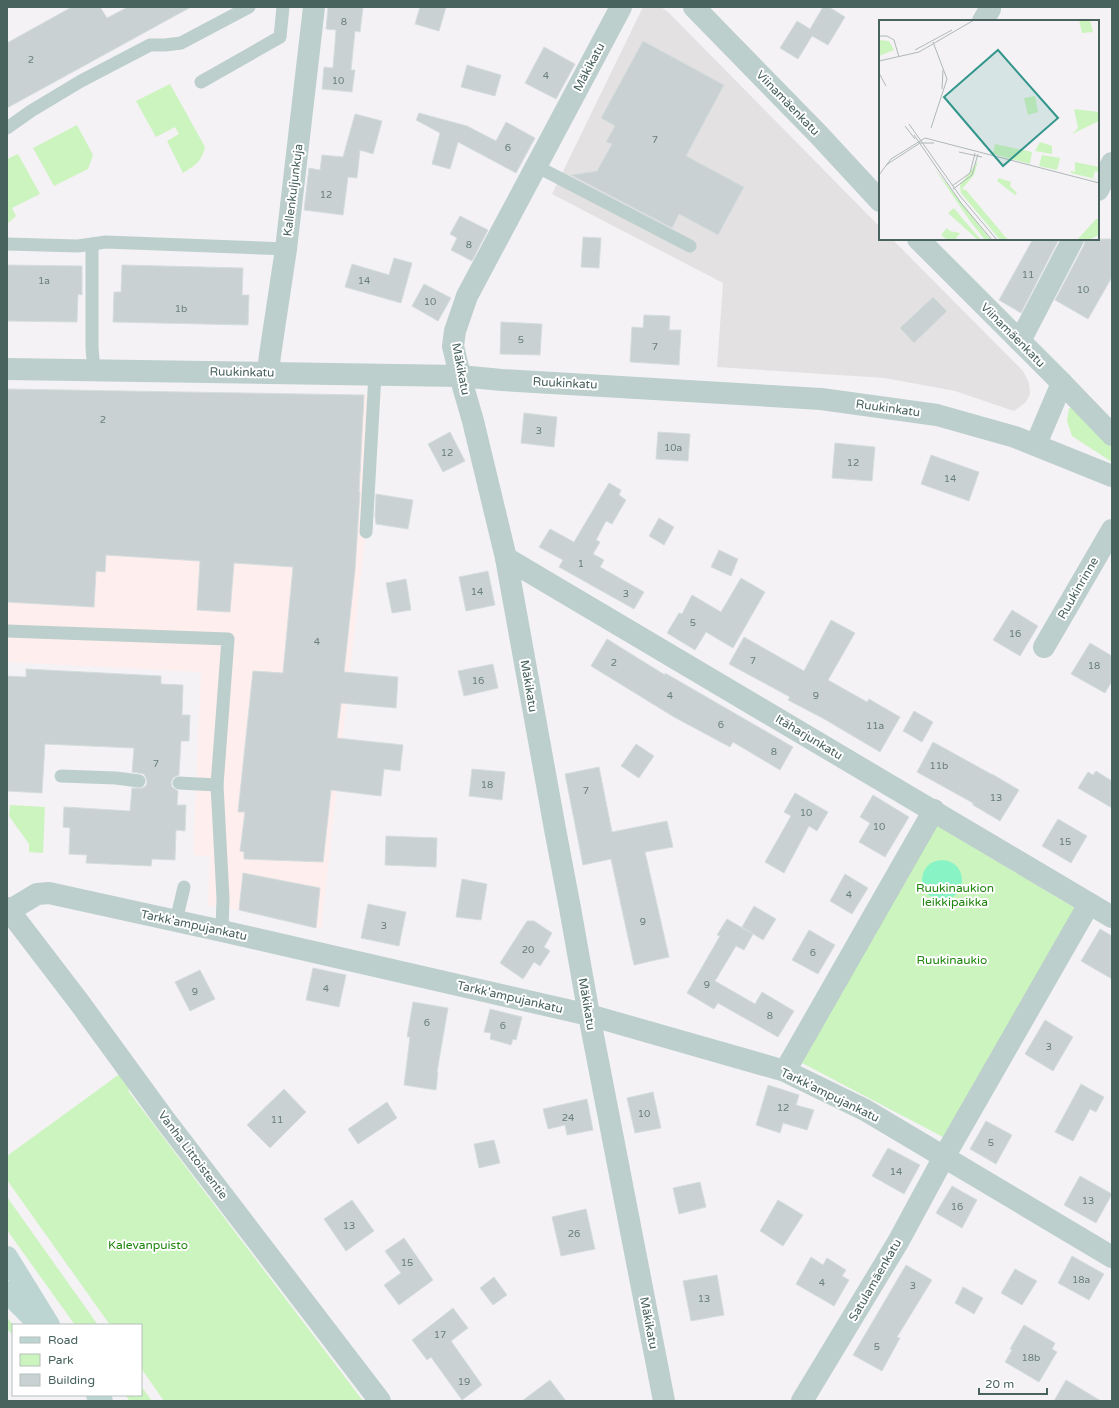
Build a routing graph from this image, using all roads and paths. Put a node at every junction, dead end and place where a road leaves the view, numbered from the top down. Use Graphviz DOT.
graph roads {
  1 [pos="248,7"];
  2 [pos="284,7"];
  3 [pos="314,7"];
  4 [pos="621,7"];
  5 [pos="694,7"];
  6 [pos="201,82"];
  7 [pos="7,128"];
  8 [pos="1112,163"];
  9 [pos="536,166"];
  10 [pos="1099,188"];
  11 [pos="879,199"];
  12 [pos="919,240"];
  13 [pos="1072,240"];
  14 [pos="7,244"];
  15 [pos="92,244"];
  16 [pos="690,246"];
  17 [pos="286,249"];
  18 [pos="1020,341"];
  19 [pos="7,369"];
  20 [pos="94,370"];
  21 [pos="268,373"];
  22 [pos="375,374"];
  23 [pos="460,376"];
  24 [pos="1062,383"];
  25 [pos="1112,435"];
  26 [pos="1036,444"];
  27 [pos="1112,476"];
  28 [pos="1112,530"];
  29 [pos="366,532"];
  30 [pos="506,558"];
  31 [pos="7,631"];
  32 [pos="1044,647"];
  33 [pos="61,776"];
  34 [pos="139,781"];
  35 [pos="179,783"];
  36 [pos="217,785"];
  37 [pos="934,810"];
  38 [pos="184,887"];
  39 [pos="1088,904"];
  40 [pos="8,910"];
  41 [pos="1112,917"];
  42 [pos="176,921"];
  43 [pos="222,931"];
  44 [pos="589,1016"];
  45 [pos="785,1071"];
  46 [pos="944,1157"];
  47 [pos="7,1257"];
  48 [pos="1112,1257"];
  49 [pos="7,1292"];
  50 [pos="39,1324"];
  51 [pos="48,1324"];
  52 [pos="380,1401"];
  53 [pos="664,1401"];
  54 [pos="802,1401"];
  1 -- 7 [label="lane"];
  2 -- 6 [label="lane"];
  3 -- 17 [label="street, Kallenkuljunkuja"];
  4 -- 9 [label="street, Mäkikatu"];
  5 -- 11 [label="street, Viinamäenkatu"];
  8 -- 10 [label="street"];
  9 -- 16 [label="lane"];
  9 -- 23 [label="street, Mäkikatu"];
  12 -- 18 [label="street, Viinamäenkatu"];
  13 -- 18 [label="street"];
  14 -- 15 [label="lane"];
  15 -- 17 [label="lane"];
  15 -- 20 [label="lane"];
  17 -- 21 [label="street, Kallenkuljunkuja"];
  18 -- 24 [label="street, Viinamäenkatu"];
  19 -- 20 [label="street, Ruukinkatu"];
  20 -- 21 [label="street, Ruukinkatu"];
  21 -- 22 [label="street, Ruukinkatu"];
  22 -- 23 [label="street, Ruukinkatu"];
  22 -- 29 [label="lane"];
  23 -- 26 [label="street, Ruukinkatu"];
  23 -- 30 [label="street, Mäkikatu"];
  24 -- 25 [label="street"];
  24 -- 26 [label="street"];
  26 -- 27 [label="street, Ruukinkatu"];
  28 -- 32 [label="street, Ruukinrinne"];
  30 -- 37 [label="street, Itäharjunkatu"];
  30 -- 44 [label="street, Mäkikatu"];
  31 -- 36 [label="lane"];
  33 -- 34 [label="lane"];
  35 -- 36 [label="lane"];
  36 -- 43 [label="lane"];
  37 -- 39 [label="street, Itäharjunkatu"];
  37 -- 45 [label="street"];
  38 -- 42 [label="lane"];
  39 -- 41 [label="street, Itäharjunkatu"];
  39 -- 46 [label="street"];
  40 -- 42 [label="street, Tarkk'ampujankatu"];
  40 -- 52 [label="street, Vanha Littoistentie"];
  42 -- 43 [label="street, Tarkk'ampujankatu"];
  43 -- 44 [label="street, Tarkk'ampujankatu"];
  44 -- 45 [label="street, Tarkk'ampujankatu"];
  44 -- 53 [label="street, Mäkikatu"];
  45 -- 46 [label="street, Tarkk'ampujankatu"];
  46 -- 48 [label="street, Tarkk'ampujankatu"];
  46 -- 54 [label="street, Satulamäenkatu"];
  47 -- 51 [label="main road"];
  49 -- 50 [label="main road"];
}
